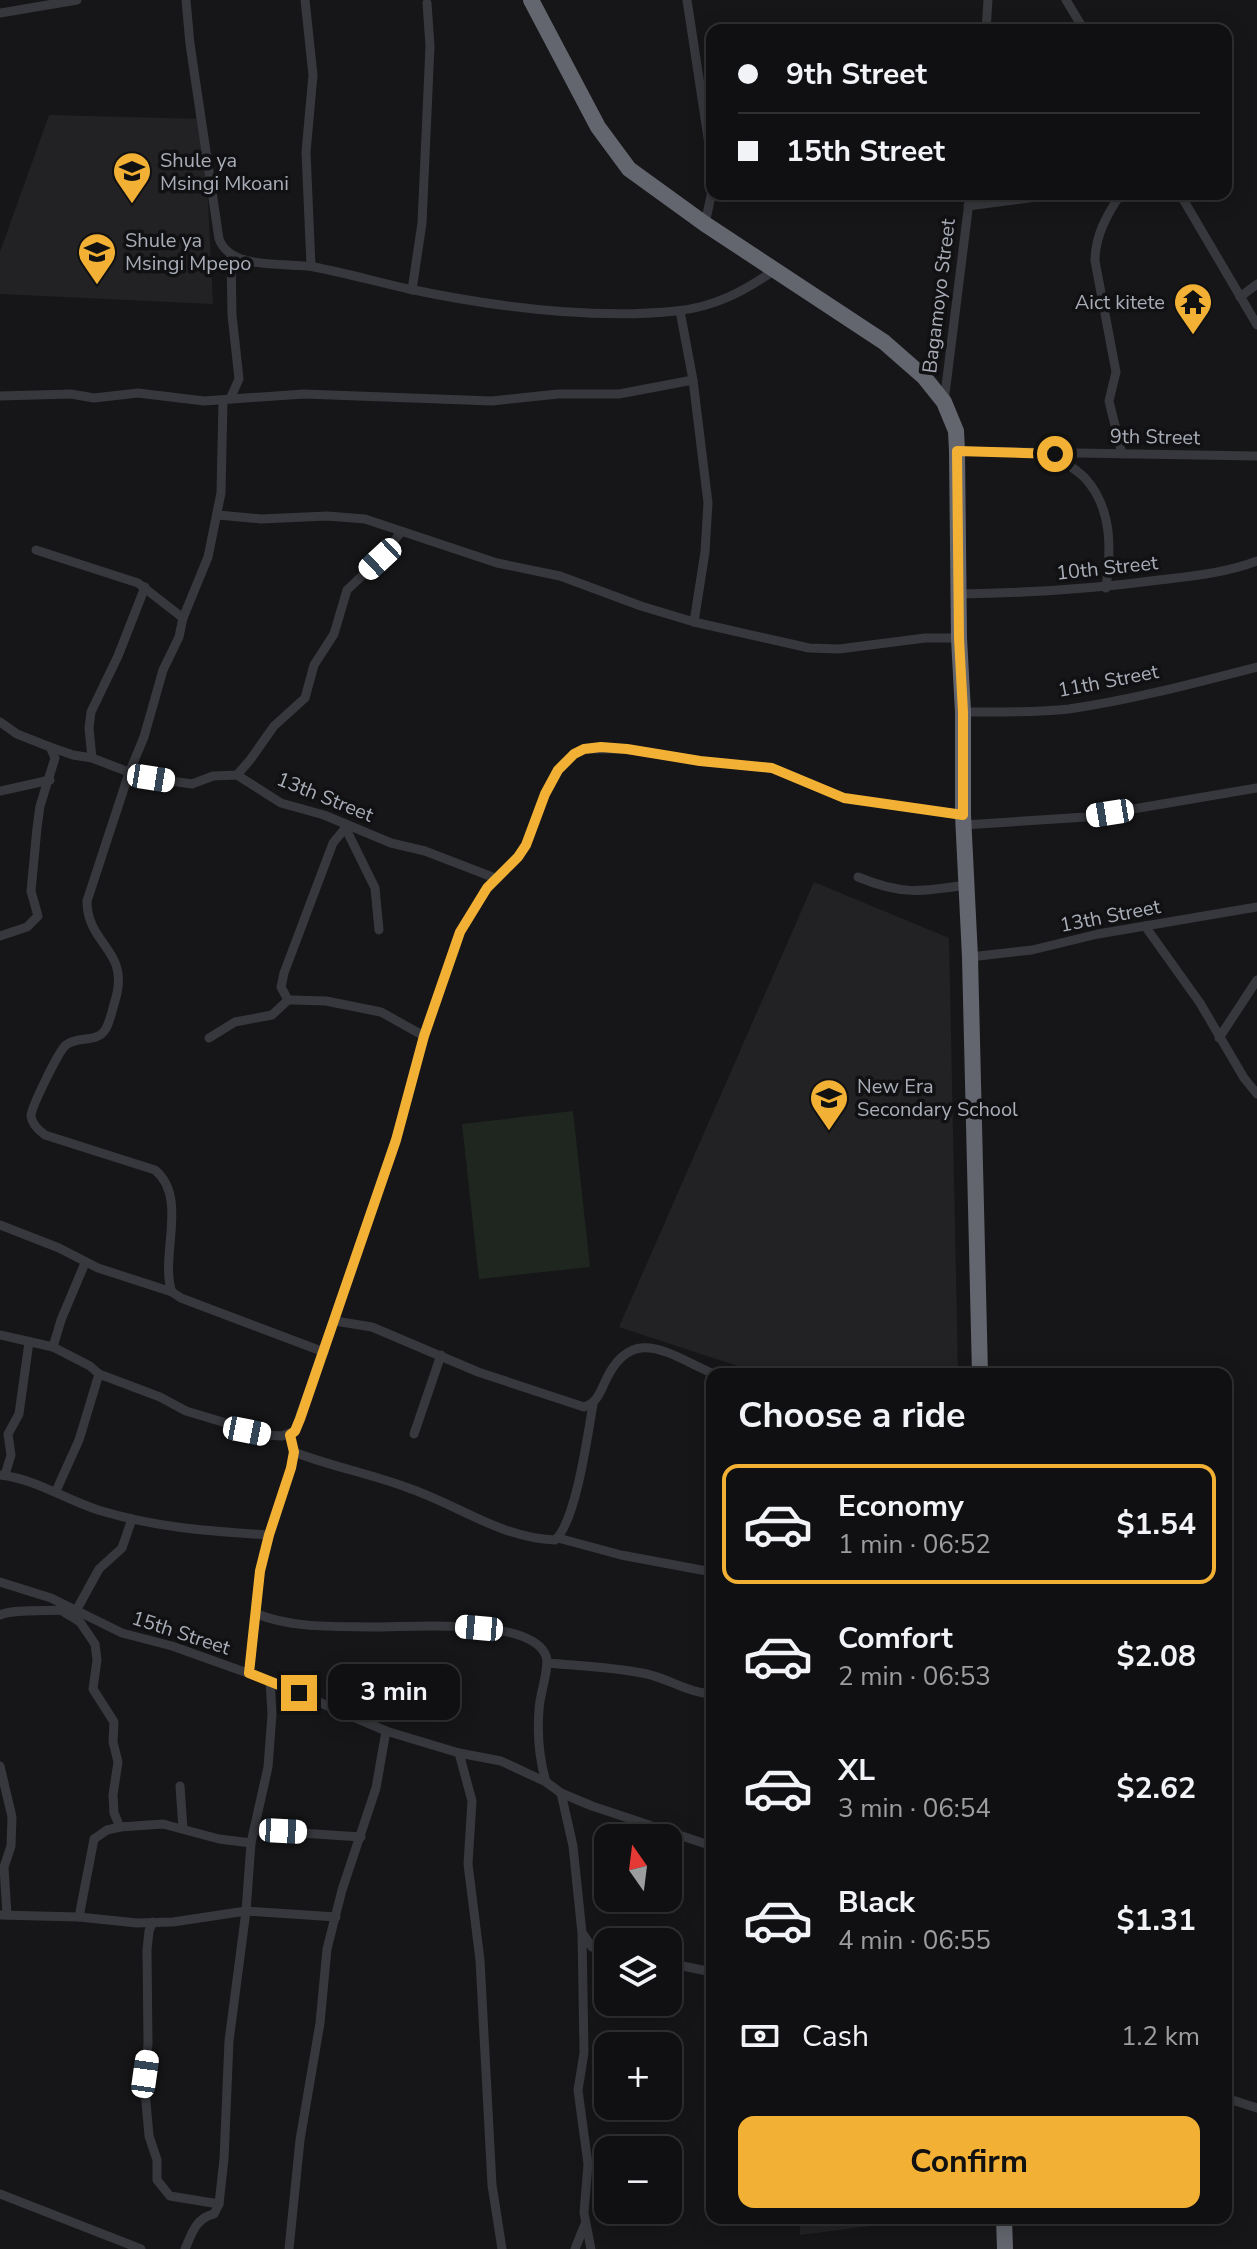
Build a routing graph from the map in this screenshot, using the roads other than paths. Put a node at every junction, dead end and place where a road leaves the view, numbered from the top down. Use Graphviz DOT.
graph roads {
  1 [pos="77,0"];
  2 [pos="186,0"];
  3 [pos="305,0"];
  4 [pos="531,0"];
  5 [pos="687,0"];
  6 [pos="988,0"];
  7 [pos="1066,0"];
  8 [pos="427,3"];
  9 [pos="0,13"];
  10 [pos="986,24"];
  11 [pos="1080,24"];
  12 [pos="706,90"];
  13 [pos="710,200"];
  14 [pos="969,200"];
  15 [pos="1014,200"];
  16 [pos="1116,200"];
  17 [pos="1183,200"];
  18 [pos="968,206"];
  19 [pos="705,224"];
  20 [pos="231,255"];
  21 [pos="311,266"];
  22 [pos="776,269"];
  23 [pos="1257,284"];
  24 [pos="412,290"];
  25 [pos="1240,297"];
  26 [pos="680,311"];
  27 [pos="1257,325"];
  28 [pos="693,380"];
  29 [pos="0,396"];
  30 [pos="227,400"];
  31 [pos="944,402"];
  32 [pos="957,451"];
  33 [pos="1055,454"];
  34 [pos="1122,454"];
  35 [pos="1257,456"];
  36 [pos="218,515"];
  37 [pos="401,532"];
  38 [pos="36,550"];
  39 [pos="1257,561"];
  40 [pos="145,587"];
  41 [pos="1106,588"];
  42 [pos="960,594"];
  43 [pos="183,618"];
  44 [pos="694,622"];
  45 [pos="959,638"];
  46 [pos="1257,667"];
  47 [pos="963,712"];
  48 [pos="0,722"];
  49 [pos="50,747"];
  50 [pos="92,758"];
  51 [pos="129,773"];
  52 [pos="237,775"];
  53 [pos="50,780"];
  54 [pos="1257,788"];
  55 [pos="0,791"];
  56 [pos="963,820"];
  57 [pos="344,825"];
  58 [pos="858,877"];
  59 [pos="495,878"];
  60 [pos="966,885"];
  61 [pos="1257,907"];
  62 [pos="1145,926"];
  63 [pos="379,930"];
  64 [pos="0,936"];
  65 [pos="970,957"];
  66 [pos="1257,980"];
  67 [pos="288,1000"];
  68 [pos="424,1036"];
  69 [pos="209,1038"];
  70 [pos="1219,1038"];
  71 [pos="1257,1094"];
  72 [pos="0,1225"];
  73 [pos="85,1263"];
  74 [pos="172,1292"];
  75 [pos="335,1321"];
  76 [pos="0,1335"];
  77 [pos="29,1342"];
  78 [pos="53,1347"];
  79 [pos="324,1352"];
  80 [pos="441,1355"];
  81 [pos="980,1368"];
  82 [pos="706,1371"];
  83 [pos="99,1374"];
  84 [pos="593,1404"];
  85 [pos="414,1434"];
  86 [pos="290,1435"];
  87 [pos="294,1452"];
  88 [pos="3,1475"];
  89 [pos="56,1491"];
  90 [pos="132,1519"];
  91 [pos="269,1535"];
  92 [pos="558,1538"];
  93 [pos="706,1571"];
  94 [pos="0,1582"];
  95 [pos="77,1609"];
  96 [pos="62,1611"];
  97 [pos="257,1614"];
  98 [pos="0,1615"];
  99 [pos="548,1663"];
  100 [pos="249,1673"];
  101 [pos="270,1681"];
  102 [pos="706,1693"];
  103 [pos="386,1731"];
  104 [pos="459,1753"];
  105 [pos="0,1766"];
  106 [pos="546,1782"];
  107 [pos="180,1786"];
  108 [pos="561,1793"];
  109 [pos="120,1827"];
  110 [pos="183,1829"];
  111 [pos="255,1830"];
  112 [pos="361,1837"];
  113 [pos="251,1843"];
  114 [pos="706,1844"];
  115 [pos="246,1911"];
  116 [pos="4,1915"];
  117 [pos="79,1917"];
  118 [pos="336,1917"];
  119 [pos="153,1922"];
  120 [pos="582,1933"];
  121 [pos="594,1947"];
  122 [pos="682,1966"];
  123 [pos="706,1971"];
  124 [pos="1232,2100"];
  125 [pos="1257,2108"];
  126 [pos="0,2194"];
  127 [pos="219,2204"];
  128 [pos="585,2224"];
  129 [pos="1004,2224"];
  130 [pos="141,2249"];
  131 [pos="185,2249"];
  132 [pos="289,2249"];
  133 [pos="502,2249"];
  134 [pos="575,2249"];
  135 [pos="591,2249"];
  136 [pos="1005,2249"];
  1 -- 9 [label="street"];
  2 -- 20 [label="street"];
  3 -- 21 [label="street"];
  4 -- 19 [label="highway"];
  5 -- 12 [label="street"];
  6 -- 10 [label="street"];
  7 -- 11 [label="street"];
  8 -- 24 [label="street"];
  13 -- 19 [label="street"];
  14 -- 18 [label="street, Bagamoyo Street"];
  15 -- 18 [label="street"];
  16 -- 34 [label="street"];
  17 -- 25 [label="street"];
  18 -- 31 [label="street, Bagamoyo Street"];
  19 -- 22 [label="highway"];
  20 -- 21 [label="street"];
  20 -- 30 [label="street"];
  21 -- 24 [label="street"];
  22 -- 26 [label="street"];
  22 -- 31 [label="highway"];
  23 -- 25 [label="street"];
  24 -- 26 [label="street"];
  25 -- 27 [label="street"];
  26 -- 28 [label="street"];
  28 -- 30 [label="street"];
  28 -- 44 [label="street"];
  29 -- 30 [label="street"];
  30 -- 36 [label="street"];
  31 -- 32 [label="highway"];
  32 -- 33 [label="street, 9th Street"];
  32 -- 42 [label="highway"];
  33 -- 34 [label="street, 9th Street"];
  33 -- 41 [label="street"];
  34 -- 35 [label="street, 9th Street"];
  36 -- 37 [label="street"];
  36 -- 43 [label="street"];
  37 -- 44 [label="street"];
  37 -- 52 [label="street"];
  38 -- 40 [label="street"];
  39 -- 41 [label="street, 10th Street"];
  40 -- 43 [label="street"];
  40 -- 50 [label="street"];
  41 -- 42 [label="street, 10th Street"];
  42 -- 45 [label="highway"];
  43 -- 51 [label="street"];
  44 -- 45 [label="street"];
  45 -- 47 [label="highway"];
  46 -- 47 [label="street, 11th Street"];
  47 -- 56 [label="highway"];
  48 -- 49 [label="street"];
  49 -- 50 [label="street"];
  49 -- 53 [label="street"];
  50 -- 51 [label="street"];
  51 -- 52 [label="street"];
  51 -- 74 [label="street"];
  52 -- 57 [label="street, 13th Street"];
  53 -- 55 [label="street"];
  53 -- 64 [label="street"];
  54 -- 56 [label="street"];
  56 -- 59 [label="street"];
  56 -- 60 [label="highway"];
  57 -- 59 [label="street, 13th Street"];
  57 -- 63 [label="street"];
  57 -- 67 [label="street"];
  58 -- 60 [label="street"];
  59 -- 68 [label="street"];
  60 -- 65 [label="highway"];
  61 -- 62 [label="street, 13th Street"];
  62 -- 65 [label="street, 13th Street"];
  62 -- 70 [label="street"];
  65 -- 81 [label="highway"];
  66 -- 70 [label="street"];
  67 -- 68 [label="street"];
  67 -- 69 [label="street"];
  68 -- 75 [label="street"];
  70 -- 71 [label="street"];
  72 -- 73 [label="street"];
  73 -- 74 [label="street"];
  73 -- 78 [label="street"];
  74 -- 79 [label="street"];
  75 -- 79 [label="street"];
  75 -- 80 [label="street"];
  76 -- 77 [label="street"];
  77 -- 78 [label="street"];
  77 -- 88 [label="street"];
  78 -- 83 [label="street"];
  79 -- 86 [label="street"];
  80 -- 84 [label="street"];
  80 -- 85 [label="street"];
  82 -- 84 [label="street"];
  83 -- 86 [label="street"];
  83 -- 89 [label="street"];
  84 -- 92 [label="street"];
  86 -- 87 [label="street"];
  87 -- 91 [label="street"];
  87 -- 92 [label="street"];
  88 -- 89 [label="street"];
  89 -- 90 [label="street"];
  90 -- 91 [label="street"];
  90 -- 95 [label="street"];
  91 -- 97 [label="street"];
  92 -- 93 [label="street"];
  94 -- 95 [label="street, 15th Street"];
  95 -- 96 [label="street"];
  95 -- 100 [label="street, 15th Street"];
  96 -- 98 [label="street"];
  96 -- 109 [label="street"];
  97 -- 99 [label="street"];
  97 -- 100 [label="street"];
  99 -- 102 [label="street"];
  99 -- 106 [label="street"];
  100 -- 101 [label="street, 15th Street"];
  101 -- 103 [label="street, 15th Street"];
  101 -- 111 [label="street"];
  103 -- 104 [label="street, 15th Street"];
  103 -- 112 [label="street"];
  104 -- 106 [label="street, 15th Street"];
  104 -- 133 [label="street"];
  105 -- 116 [label="street"];
  106 -- 108 [label="street, 15th Street"];
  107 -- 110 [label="street"];
  108 -- 114 [label="street, 15th Street"];
  108 -- 120 [label="street"];
  109 -- 110 [label="street"];
  109 -- 117 [label="street"];
  110 -- 113 [label="street"];
  111 -- 112 [label="street"];
  111 -- 113 [label="street"];
  112 -- 118 [label="street"];
  113 -- 115 [label="street"];
  115 -- 118 [label="street"];
  115 -- 119 [label="street"];
  115 -- 127 [label="street"];
  116 -- 117 [label="street"];
  117 -- 119 [label="street"];
  118 -- 132 [label="street"];
  119 -- 127 [label="street"];
  120 -- 121 [label="street"];
  120 -- 128 [label="street"];
  122 -- 123 [label="street"];
  124 -- 125 [label="street"];
  126 -- 130 [label="street"];
  127 -- 131 [label="street"];
  128 -- 134 [label="street"];
  128 -- 135 [label="street"];
  129 -- 136 [label="highway"];
}
